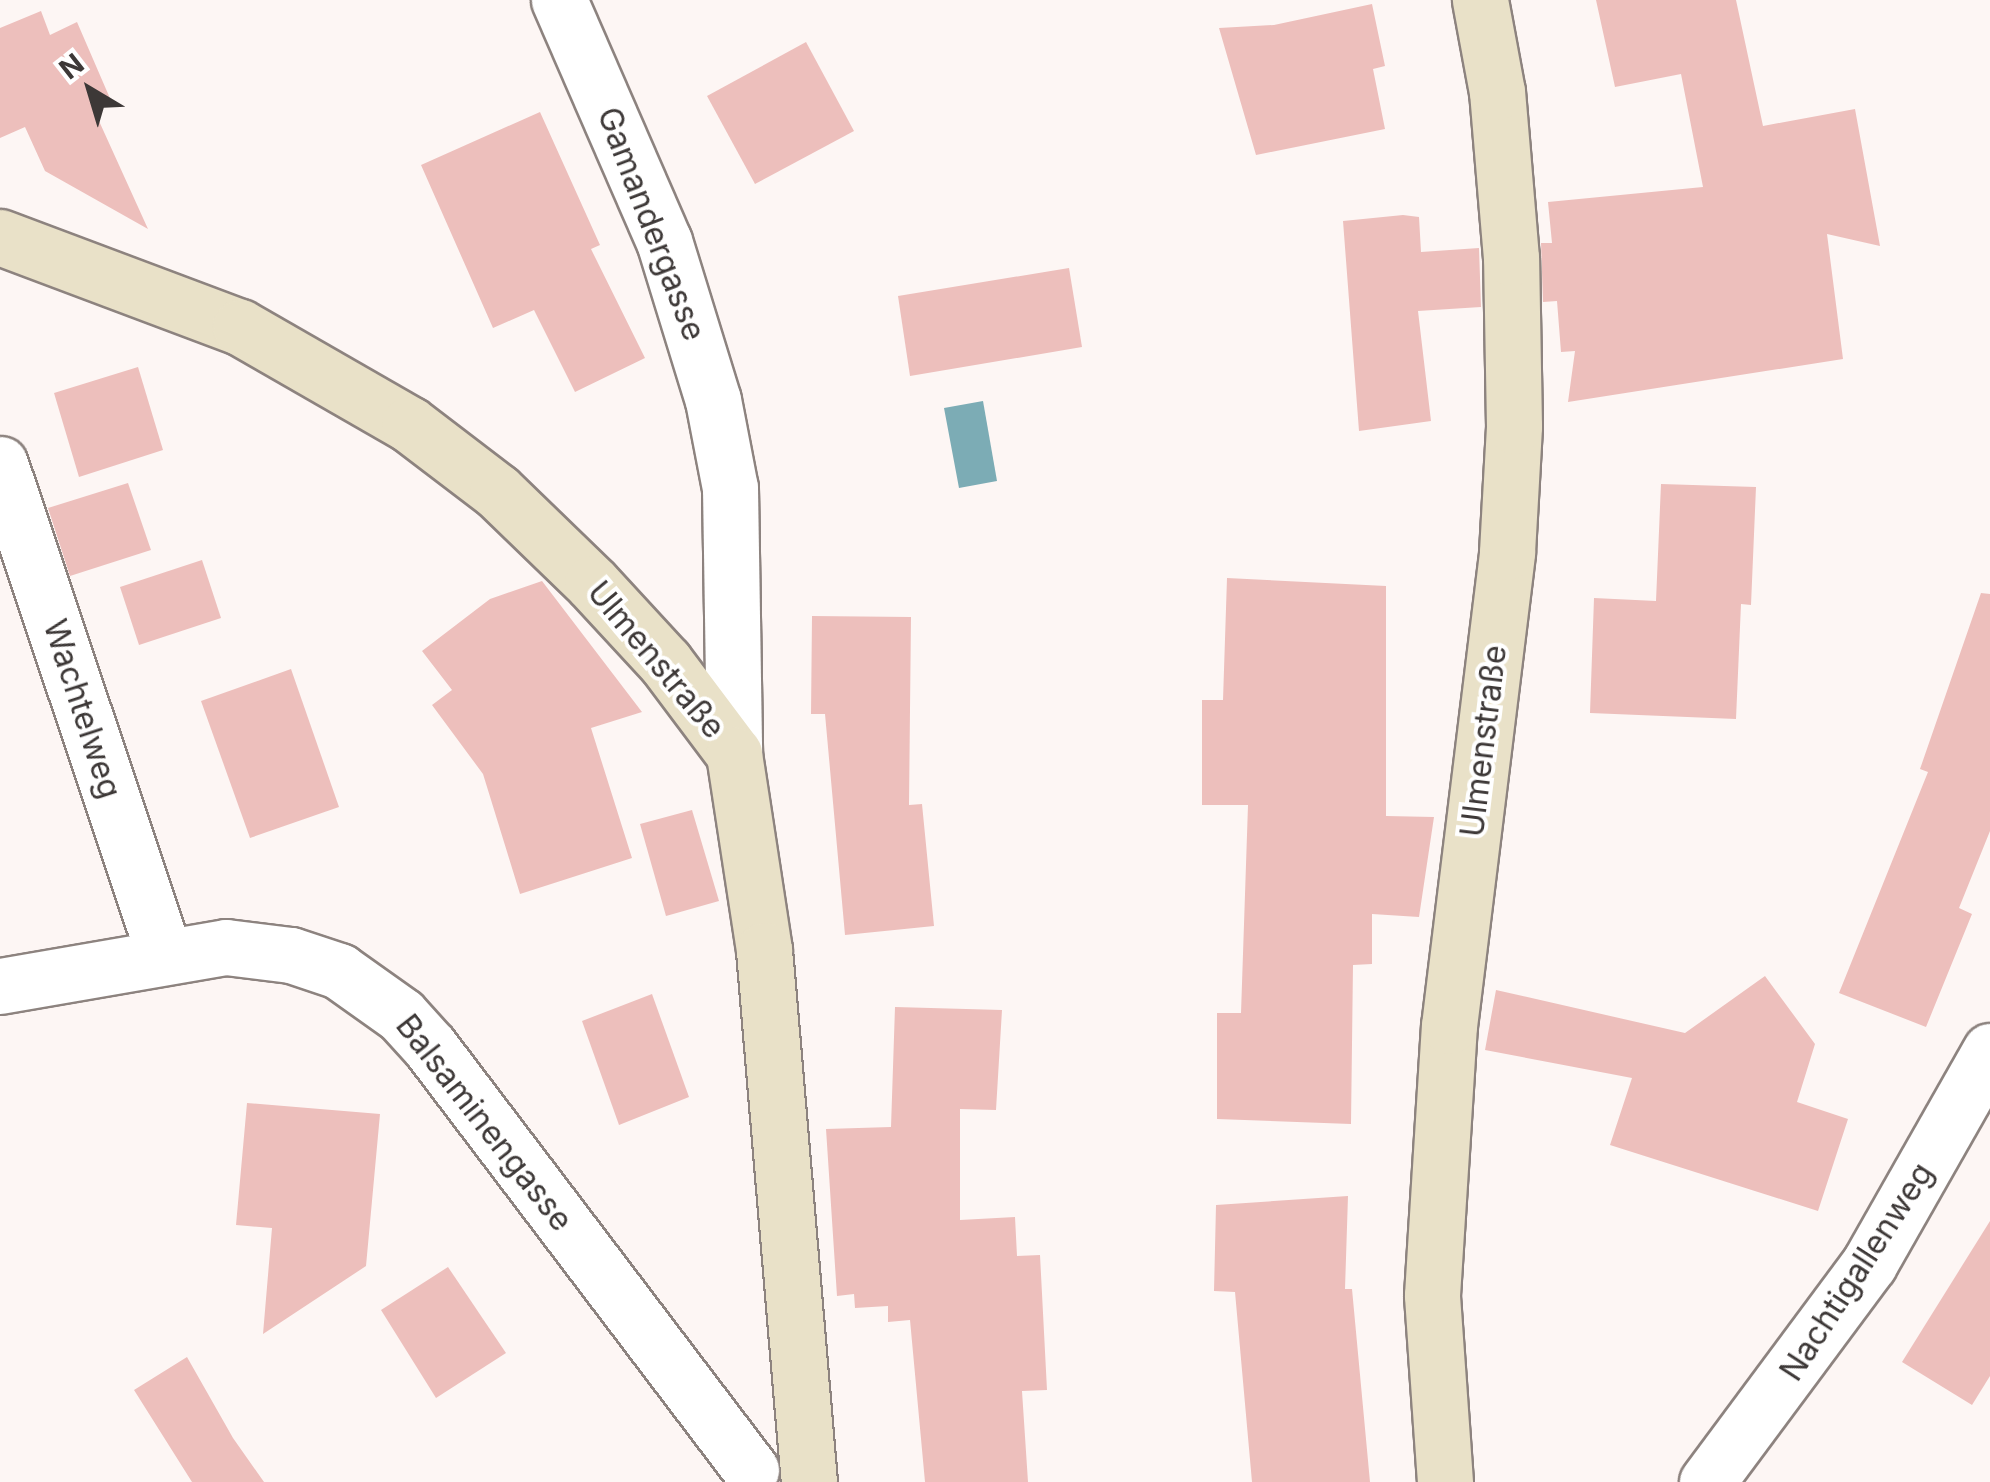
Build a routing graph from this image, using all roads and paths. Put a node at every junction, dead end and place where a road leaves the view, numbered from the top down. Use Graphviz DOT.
graph roads {
  1 [pos="559,0"];
  2 [pos="1480,0"];
  3 [pos="0,237"];
  4 [pos="0,464"];
  5 [pos="734,754"];
  6 [pos="164,954"];
  7 [pos="0,986"];
  8 [pos="1990,1051"];
  9 [pos="751,1470"];
  10 [pos="809,1482"];
  11 [pos="1445,1482"];
  12 [pos="1707,1482"];
  1 -- 5 [label="street, Gamandergasse"];
  2 -- 11 [label="street, Ulmenstraße"];
  3 -- 5 [label="street, Ulmenstraße"];
  4 -- 6 [label="street, Wachtelweg"];
  5 -- 10 [label="street, Ulmenstraße"];
  6 -- 7 [label="street, Balsaminengasse"];
  6 -- 9 [label="street, Balsaminengasse"];
  8 -- 12 [label="street, Nachtigallenweg"];
}
